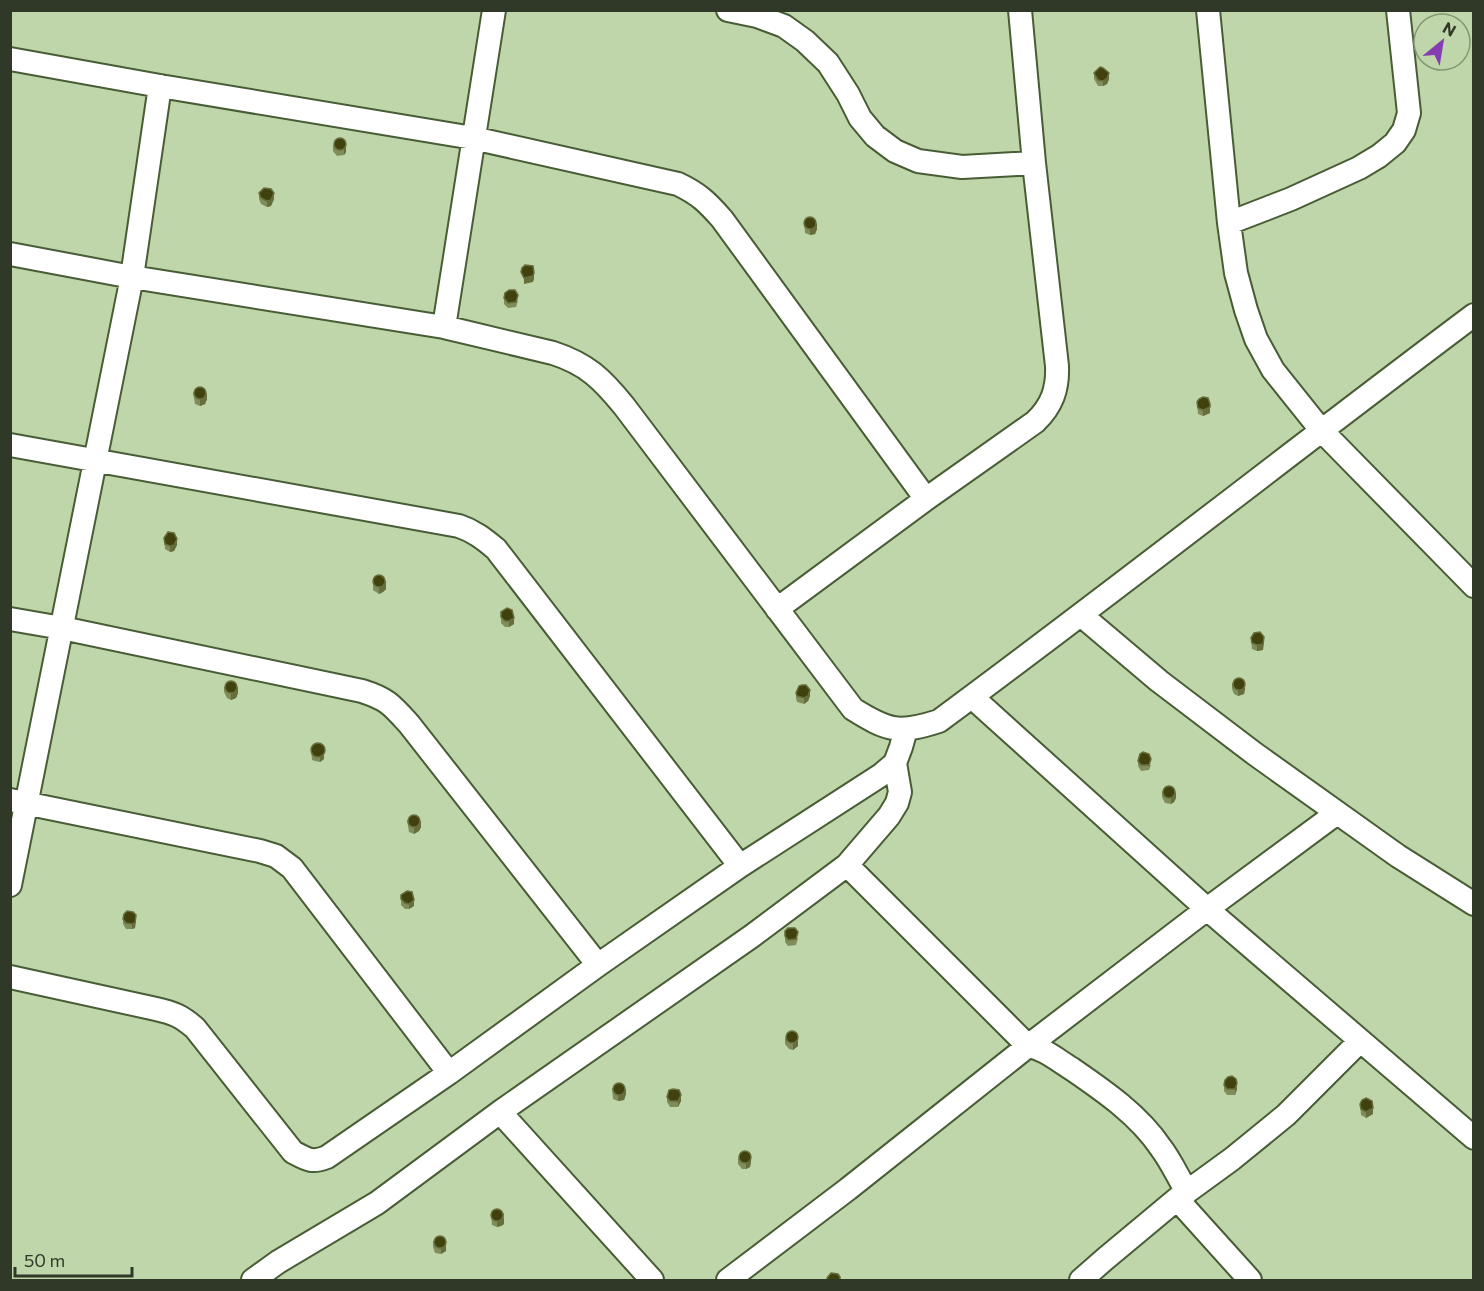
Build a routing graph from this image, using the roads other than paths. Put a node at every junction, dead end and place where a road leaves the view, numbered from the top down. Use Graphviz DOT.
graph roads {
  1 [pos="494,10"];
  2 [pos="728,10"];
  3 [pos="1020,10"];
  4 [pos="1208,10"];
  5 [pos="1398,10"];
  6 [pos="10,58"];
  7 [pos="160,86"];
  8 [pos="473,138"];
  9 [pos="1034,162"];
  10 [pos="1229,224"];
  11 [pos="10,254"];
  12 [pos="132,277"];
  13 [pos="1473,315"];
  14 [pos="444,327"];
  15 [pos="1321,429"];
  16 [pos="10,445"];
  17 [pos="94,460"];
  18 [pos="926,499"];
  19 [pos="1473,586"];
  20 [pos="777,609"];
  21 [pos="1081,615"];
  22 [pos="10,619"];
  23 [pos="62,627"];
  24 [pos="972,697"];
  25 [pos="906,729"];
  26 [pos="895,762"];
  27 [pos="19,801"];
  28 [pos="1337,813"];
  29 [pos="847,865"];
  30 [pos="740,866"];
  31 [pos="10,885"];
  32 [pos="1473,904"];
  33 [pos="1208,909"];
  34 [pos="598,966"];
  35 [pos="10,977"];
  36 [pos="1360,1041"];
  37 [pos="1028,1046"];
  38 [pos="449,1073"];
  39 [pos="500,1112"];
  40 [pos="1473,1138"];
  41 [pos="1182,1195"];
  42 [pos="253,1281"];
  43 [pos="652,1281"];
  44 [pos="728,1281"];
  45 [pos="1081,1281"];
  46 [pos="1250,1281"];
  1 -- 8 [label="street"];
  2 -- 9 [label="street"];
  3 -- 9 [label="street"];
  4 -- 10 [label="street"];
  5 -- 10 [label="street"];
  6 -- 7 [label="street"];
  7 -- 8 [label="street"];
  7 -- 12 [label="street"];
  8 -- 14 [label="street"];
  8 -- 18 [label="street"];
  9 -- 18 [label="street"];
  10 -- 15 [label="street"];
  11 -- 12 [label="street"];
  12 -- 14 [label="street"];
  12 -- 17 [label="street"];
  13 -- 15 [label="street"];
  14 -- 20 [label="street"];
  15 -- 19 [label="street"];
  15 -- 21 [label="street"];
  16 -- 17 [label="street"];
  17 -- 23 [label="street"];
  17 -- 30 [label="street"];
  18 -- 20 [label="street"];
  20 -- 25 [label="street"];
  21 -- 24 [label="street"];
  21 -- 28 [label="street"];
  22 -- 23 [label="street"];
  23 -- 27 [label="street"];
  23 -- 34 [label="street"];
  24 -- 25 [label="street"];
  24 -- 33 [label="street"];
  25 -- 26 [label="street"];
  26 -- 29 [label="street"];
  26 -- 30 [label="street"];
  27 -- 31 [label="street"];
  27 -- 38 [label="street"];
  28 -- 32 [label="street"];
  28 -- 33 [label="street"];
  29 -- 37 [label="street"];
  29 -- 39 [label="street"];
  30 -- 34 [label="street"];
  33 -- 36 [label="street"];
  33 -- 37 [label="street"];
  34 -- 38 [label="street"];
  35 -- 38 [label="street"];
  36 -- 40 [label="street"];
  36 -- 41 [label="street"];
  37 -- 41 [label="street"];
  37 -- 44 [label="street"];
  39 -- 42 [label="street"];
  39 -- 43 [label="street"];
  41 -- 45 [label="street"];
  41 -- 46 [label="street"];
}
